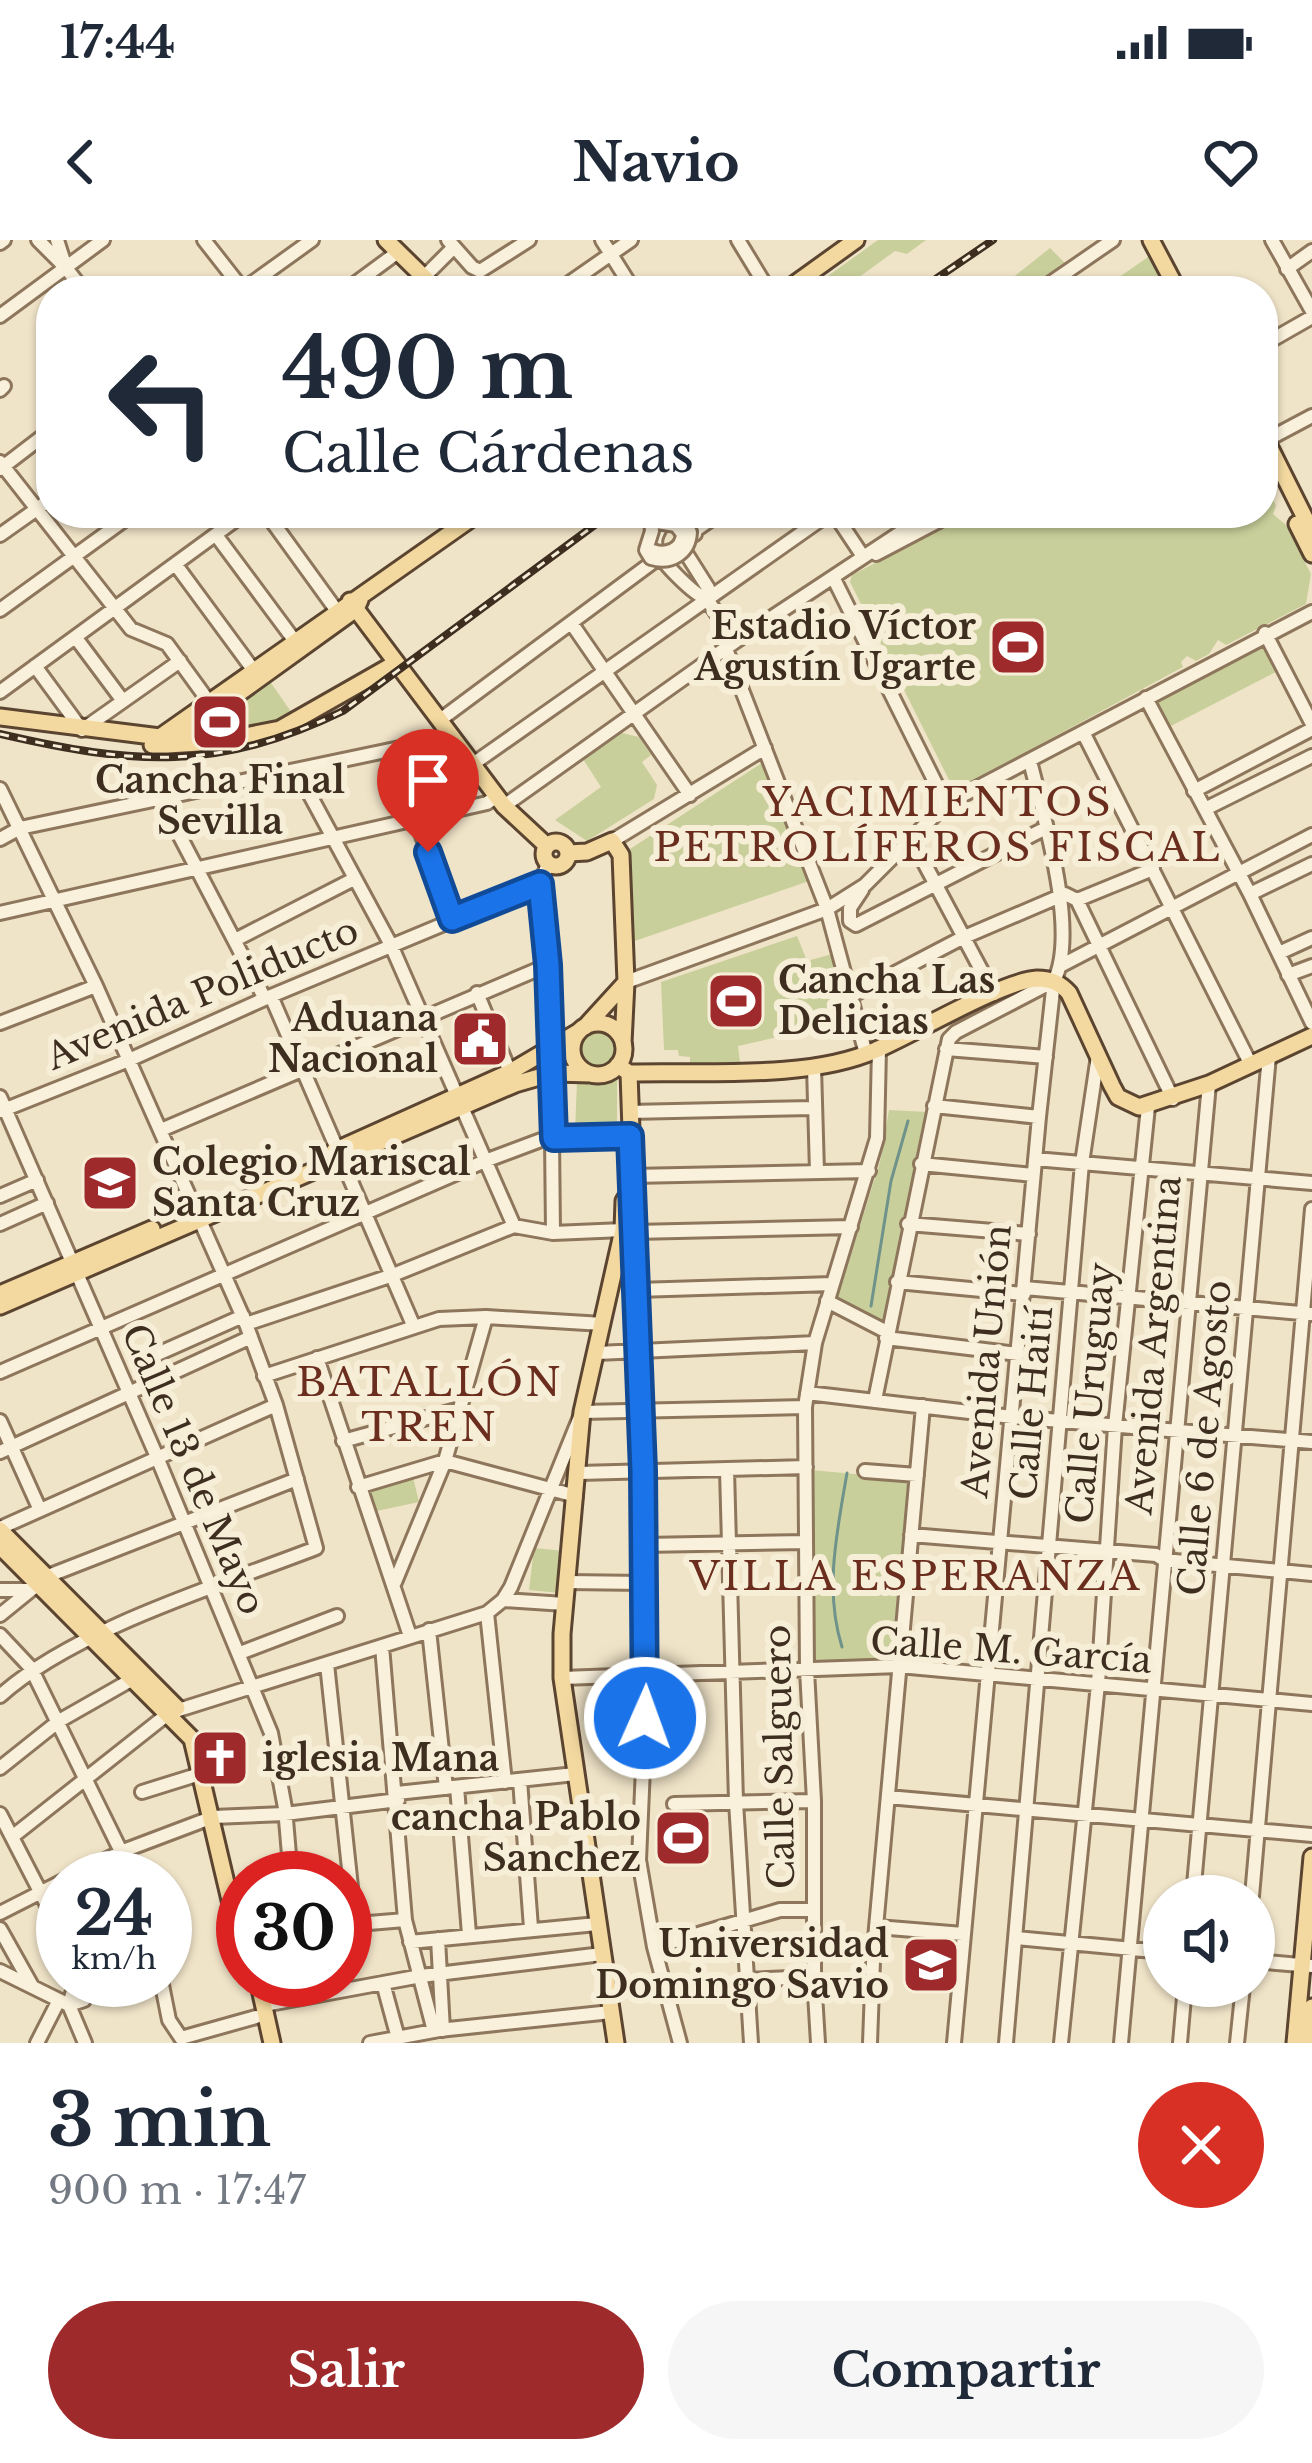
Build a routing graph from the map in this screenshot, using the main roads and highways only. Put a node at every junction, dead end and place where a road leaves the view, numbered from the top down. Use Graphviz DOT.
graph roads {
  1 [pos="1151,240"];
  2 [pos="1162,240"];
  3 [pos="848,242"];
  4 [pos="392,246"];
  5 [pos="423,276"];
  6 [pos="804,276"];
  7 [pos="1170,276"];
  8 [pos="1181,276"];
  9 [pos="1278,470"];
  10 [pos="1307,524"];
  11 [pos="457,528"];
  12 [pos="1312,554"];
  13 [pos="349,607"];
  14 [pos="396,663"];
  15 [pos="212,706"];
  16 [pos="0,721"];
  17 [pos="167,745"];
  18 [pos="626,982"];
  19 [pos="582,1029"];
  20 [pos="1312,1036"];
  21 [pos="622,1042"];
  22 [pos="623,1069"];
  23 [pos="591,1074"];
  24 [pos="513,1078"];
  25 [pos="74,1267"];
  26 [pos="0,1294"];
  27 [pos="0,1306"];
  28 [pos="0,1529"];
  29 [pos="0,1546"];
  30 [pos="38,1583"];
  31 [pos="174,1712"];
  32 [pos="217,1818"];
  33 [pos="225,1851"];
  34 [pos="1312,1858"];
  35 [pos="1308,1966"];
  36 [pos="258,2007"];
  37 [pos="260,2007"];
  38 [pos="1312,2007"];
  39 [pos="260,2011"];
  40 [pos="262,2043"];
  41 [pos="272,2043"];
  42 [pos="616,2043"];
  43 [pos="1295,2043"];
  44 [pos="1309,2043"];
  1 -- 7 [label="main road"];
  2 -- 8 [label="main road"];
  3 -- 6 [label="main road"];
  4 -- 5 [label="main road"];
  9 -- 10 [label="main road"];
  10 -- 12 [label="main road"];
  11 -- 13 [label="main road"];
  13 -- 14 [label="main road"];
  13 -- 15 [label="main road"];
  14 -- 17 [label="main road"];
  14 -- 18 [label="main road"];
  15 -- 16 [label="main road"];
  15 -- 17 [label="main road"];
  16 -- 17 [label="main road"];
  18 -- 19 [label="main road"];
  18 -- 21 [label="main road"];
  19 -- 21 [label="main road"];
  19 -- 23 [label="main road"];
  19 -- 24 [label="main road"];
  20 -- 22 [label="main road"];
  21 -- 22 [label="main road"];
  22 -- 23 [label="main road"];
  22 -- 42 [label="main road"];
  23 -- 24 [label="main road"];
  24 -- 25 [label="main road"];
  25 -- 26 [label="main road"];
  25 -- 27 [label="main road"];
  28 -- 30 [label="main road"];
  29 -- 30 [label="main road"];
  30 -- 31 [label="main road"];
  31 -- 32 [label="main road"];
  31 -- 32 [label="main road"];
  32 -- 33 [label="main road"];
  34 -- 35 [label="main road"];
  35 -- 43 [label="main road"];
  36 -- 39 [label="main road"];
  37 -- 39 [label="main road"];
  38 -- 44 [label="main road"];
  39 -- 40 [label="main road"];
  39 -- 41 [label="main road"];
}
